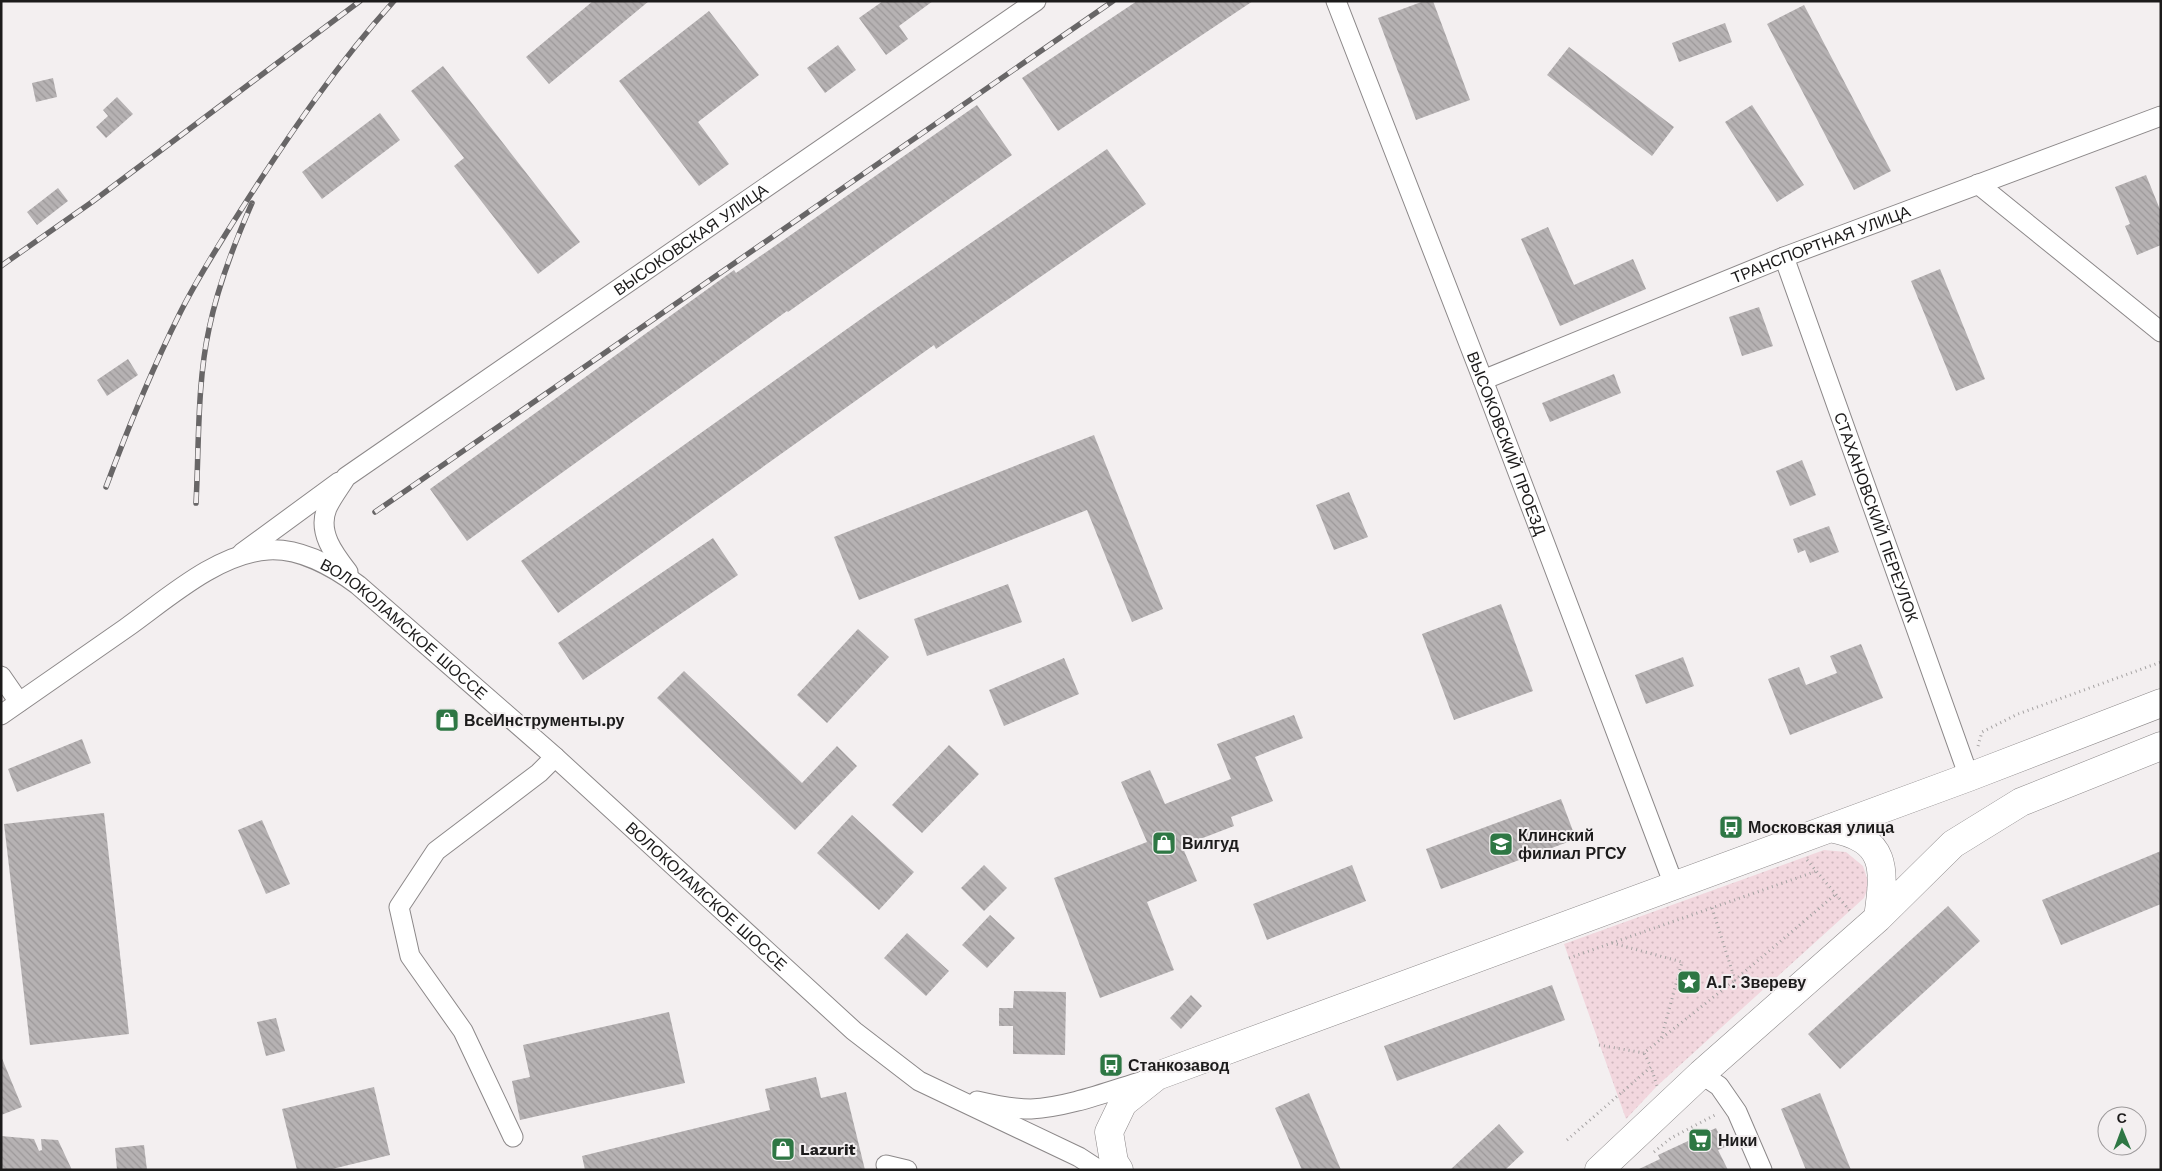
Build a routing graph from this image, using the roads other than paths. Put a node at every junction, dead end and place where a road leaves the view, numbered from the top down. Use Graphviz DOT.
graph roads {
  1 [pos="1036,1"];
  2 [pos="1336,1"];
  3 [pos="2161,116"];
  4 [pos="1978,184"];
  5 [pos="1784,257"];
  6 [pos="2161,332"];
  7 [pos="1483,380"];
  8 [pos="346,477"];
  9 [pos="240,554"];
  10 [pos="358,585"];
  11 [pos="1,676"];
  12 [pos="19,702"];
  13 [pos="2161,703"];
  14 [pos="1,715"];
  15 [pos="2161,746"];
  16 [pos="555,756"];
  17 [pos="1969,777"];
  18 [pos="1830,828"];
  19 [pos="1674,885"];
  20 [pos="1878,918"];
  21 [pos="1701,1074"];
  22 [pos="1157,1076"];
  23 [pos="919,1081"];
  24 [pos="513,1137"];
  25 [pos="886,1164"];
  26 [pos="907,1170"];
  27 [pos="1099,1170"];
  28 [pos="1118,1170"];
  29 [pos="1599,1170"];
  30 [pos="1762,1170"];
  1 -- 8 [label="street, ВЫСОКОВСКАЯ УЛИЦА"];
  2 -- 7 [label="street, ВЫСОКОВСКИЙ ПРОЕЗД"];
  3 -- 4 [label="street, ТРАНСПОРТНАЯ УЛИЦА"];
  4 -- 5 [label="street, ТРАНСПОРТНАЯ УЛИЦА"];
  4 -- 6 [label="street"];
  5 -- 7 [label="street, ТРАНСПОРТНАЯ УЛИЦА"];
  5 -- 17 [label="street, СТАХАНОВСКИЙ ПЕРЕУЛОК"];
  7 -- 19 [label="street, ВЫСОКОВСКИЙ ПРОЕЗД"];
  8 -- 9 [label="street, ВЫСОКОВСКАЯ УЛИЦА"];
  8 -- 10 [label="street, ВЫСОКОВСКАЯ УЛИЦА"];
  9 -- 10 [label="street, ВОЛОКОЛАМСКОЕ ШОССЕ"];
  9 -- 12 [label="street, ВОЛОКОЛАМСКОЕ ШОССЕ"];
  10 -- 16 [label="street, ВОЛОКОЛАМСКОЕ ШОССЕ"];
  11 -- 12 [label="street"];
  12 -- 14 [label="street, ВОЛОКОЛАМСКОЕ ШОССЕ"];
  13 -- 17 [label="highway"];
  15 -- 20 [label="highway"];
  16 -- 23 [label="street, ВОЛОКОЛАМСКОЕ ШОССЕ"];
  16 -- 24 [label="street"];
  17 -- 18 [label="highway"];
  18 -- 19 [label="highway"];
  18 -- 20 [label="highway"];
  19 -- 22 [label="highway"];
  20 -- 21 [label="highway"];
  21 -- 29 [label="highway"];
  21 -- 30 [label="street"];
  22 -- 23 [label="street, ВОЛОКОЛАМСКОЕ ШОССЕ"];
  22 -- 28 [label="highway"];
  23 -- 27 [label="street, ВОЛОКОЛАМСКОЕ ШОССЕ"];
  25 -- 26 [label="street"];
}
